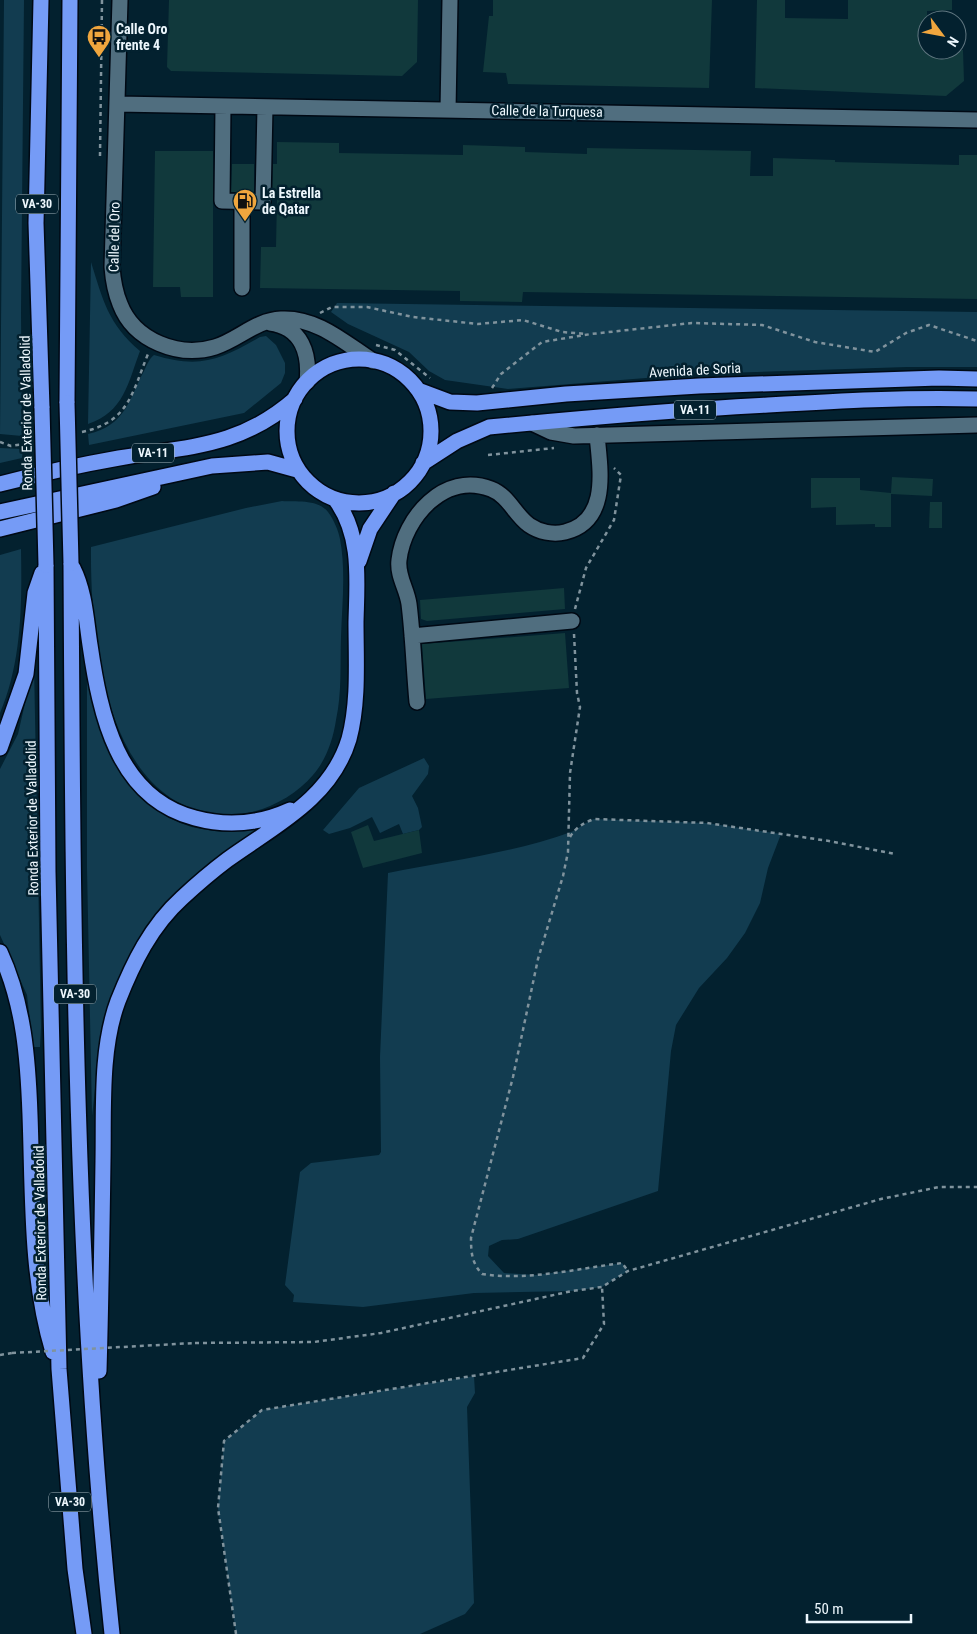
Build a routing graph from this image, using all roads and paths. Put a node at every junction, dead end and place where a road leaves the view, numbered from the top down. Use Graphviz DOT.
graph roads {
  1 [pos="41,0"];
  2 [pos="70,0"];
  3 [pos="120,0"];
  4 [pos="450,0"];
  5 [pos="117,104"];
  6 [pos="223,106"];
  7 [pos="265,107"];
  8 [pos="448,110"];
  9 [pos="977,120"];
  10 [pos="242,202"];
  11 [pos="242,288"];
  12 [pos="318,313"];
  13 [pos="264,323"];
  14 [pos="592,334"];
  15 [pos="977,341"];
  16 [pos="148,352"];
  17 [pos="373,361"];
  18 [pos="977,379"];
  19 [pos="307,382"];
  20 [pos="418,390"];
  21 [pos="490,391"];
  22 [pos="296,398"];
  23 [pos="977,399"];
  24 [pos="532,423"];
  25 [pos="977,425"];
  26 [pos="78,433"];
  27 [pos="597,435"];
  28 [pos="0,442"];
  29 [pos="31,443"];
  30 [pos="563,447"];
  31 [pos="488,455"];
  32 [pos="599,458"];
  33 [pos="423,463"];
  34 [pos="212,466"];
  35 [pos="298,470"];
  36 [pos="0,484"];
  37 [pos="395,493"];
  38 [pos="335,499"];
  39 [pos="0,512"];
  40 [pos="0,528"];
  41 [pos="71,563"];
  42 [pos="46,565"];
  43 [pos="357,572"];
  44 [pos="572,621"];
  45 [pos="412,636"];
  46 [pos="417,702"];
  47 [pos="0,748"];
  48 [pos="315,794"];
  49 [pos="570,838"];
  50 [pos="895,854"];
  51 [pos="0,952"];
  52 [pos="977,1187"];
  53 [pos="628,1271"];
  54 [pos="602,1287"];
  55 [pos="0,1355"];
  56 [pos="59,1369"];
  57 [pos="94,1425"];
  58 [pos="84,1634"];
  59 [pos="112,1634"];
  60 [pos="236,1634"];
  1 -- 42 [label="highway, Ronda Exterior de Valladolid / VA-30, bridge"];
  2 -- 41 [label="highway, VA-30, bridge"];
  3 -- 5 [label="street, Calle del Oro"];
  4 -- 8 [label="street"];
  5 -- 6 [label="street, Calle de la Turquesa"];
  5 -- 13 [label="street, Calle del Oro"];
  6 -- 7 [label="street, Calle de la Turquesa"];
  6 -- 10 [label="street"];
  7 -- 8 [label="street, Calle de la Turquesa"];
  7 -- 10 [label="street"];
  8 -- 9 [label="street, Calle de la Turquesa"];
  10 -- 11 [label="street"];
  12 -- 14 [label="path"];
  13 -- 17 [label="street, Calle del Oro"];
  13 -- 19 [label="street"];
  14 -- 15 [label="path"];
  14 -- 21 [label="path"];
  16 -- 26 [label="path"];
  17 -- 19 [label="highway, VA-11"];
  17 -- 20 [label="highway, VA-11"];
  18 -- 20 [label="highway, Avenida de Soria / VA-11"];
  19 -- 22 [label="highway, VA-11"];
  20 -- 33 [label="highway, VA-11"];
  22 -- 35 [label="highway, VA-11"];
  22 -- 36 [label="highway, VA-11"];
  23 -- 24 [label="highway, VA-11"];
  24 -- 27 [label="street"];
  24 -- 33 [label="highway, VA-11"];
  25 -- 27 [label="street"];
  27 -- 32 [label="street"];
  28 -- 29 [label="path"];
  30 -- 31 [label="path"];
  32 -- 44 [label="path"];
  32 -- 45 [label="street"];
  33 -- 37 [label="highway, VA-11"];
  34 -- 35 [label="highway, VA-11"];
  34 -- 39 [label="highway, VA-11"];
  34 -- 40 [label="highway"];
  35 -- 38 [label="highway, VA-11"];
  37 -- 38 [label="highway, VA-11"];
  37 -- 43 [label="highway"];
  38 -- 43 [label="highway"];
  41 -- 48 [label="highway"];
  41 -- 57 [label="highway, VA-30"];
  42 -- 47 [label="highway"];
  42 -- 56 [label="highway, Ronda Exterior de Valladolid / VA-30"];
  43 -- 48 [label="highway"];
  44 -- 45 [label="street"];
  44 -- 49 [label="path"];
  45 -- 46 [label="street"];
  48 -- 57 [label="highway"];
  49 -- 50 [label="path"];
  49 -- 53 [label="path"];
  51 -- 56 [label="highway"];
  52 -- 53 [label="path"];
  53 -- 54 [label="path"];
  54 -- 55 [label="path, bridge"];
  54 -- 60 [label="path"];
  56 -- 58 [label="highway, Ronda Exterior de Valladolid / VA-30"];
  57 -- 59 [label="highway, VA-30"];
}
